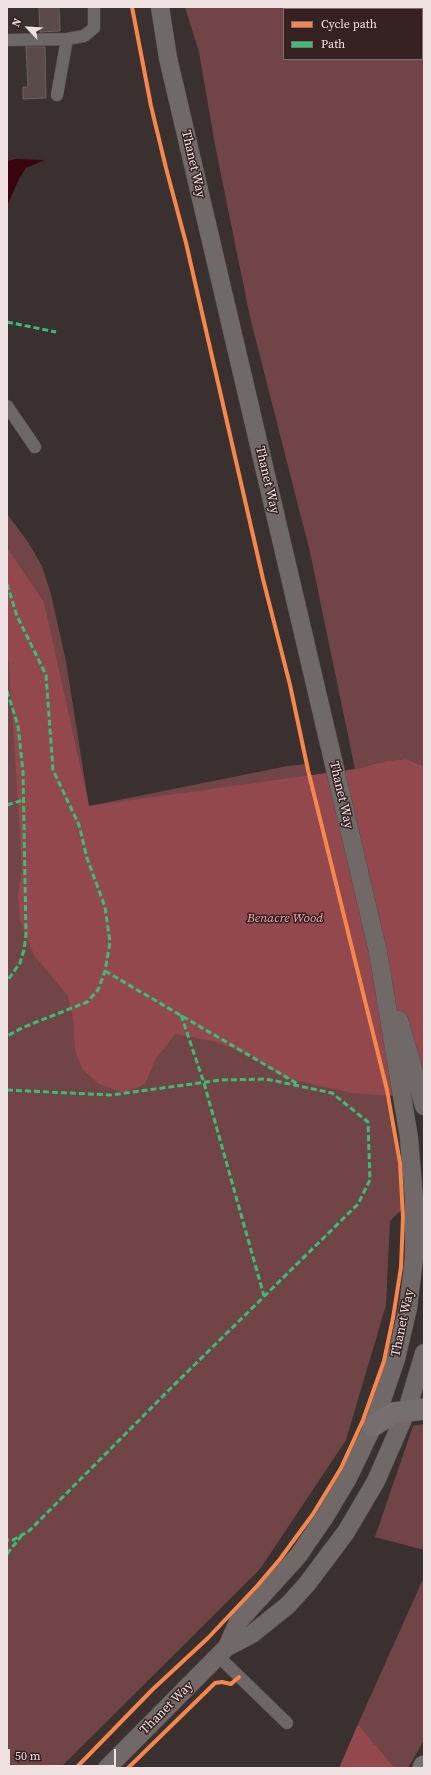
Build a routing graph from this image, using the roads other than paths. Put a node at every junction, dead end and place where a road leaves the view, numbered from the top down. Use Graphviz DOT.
graph roads {
  1 [pos="94,7"];
  2 [pos="160,7"];
  3 [pos="66,39"];
  4 [pos="7,40"];
  5 [pos="57,95"];
  6 [pos="7,406"];
  7 [pos="35,447"];
  8 [pos="378,952"];
  9 [pos="424,1106"];
  10 [pos="424,1353"];
  11 [pos="415,1409"];
  12 [pos="373,1426"];
  13 [pos="222,1652"];
  14 [pos="287,1723"];
  15 [pos="107,1768"];
  1 -- 3 [label="street"];
  2 -- 8 [label="main road, Thanet Way"];
  3 -- 4 [label="street"];
  3 -- 5 [label="street"];
  6 -- 7 [label="street"];
  8 -- 9 [label="main road, Thanet Way"];
  8 -- 12 [label="main road, Thanet Way"];
  10 -- 11 [label="main road, Thanet Way"];
  11 -- 12 [label="highway"];
  11 -- 13 [label="main road, Thanet Way"];
  12 -- 13 [label="main road, Thanet Way"];
  13 -- 14 [label="street"];
  13 -- 15 [label="main road, Thanet Way"];
}
